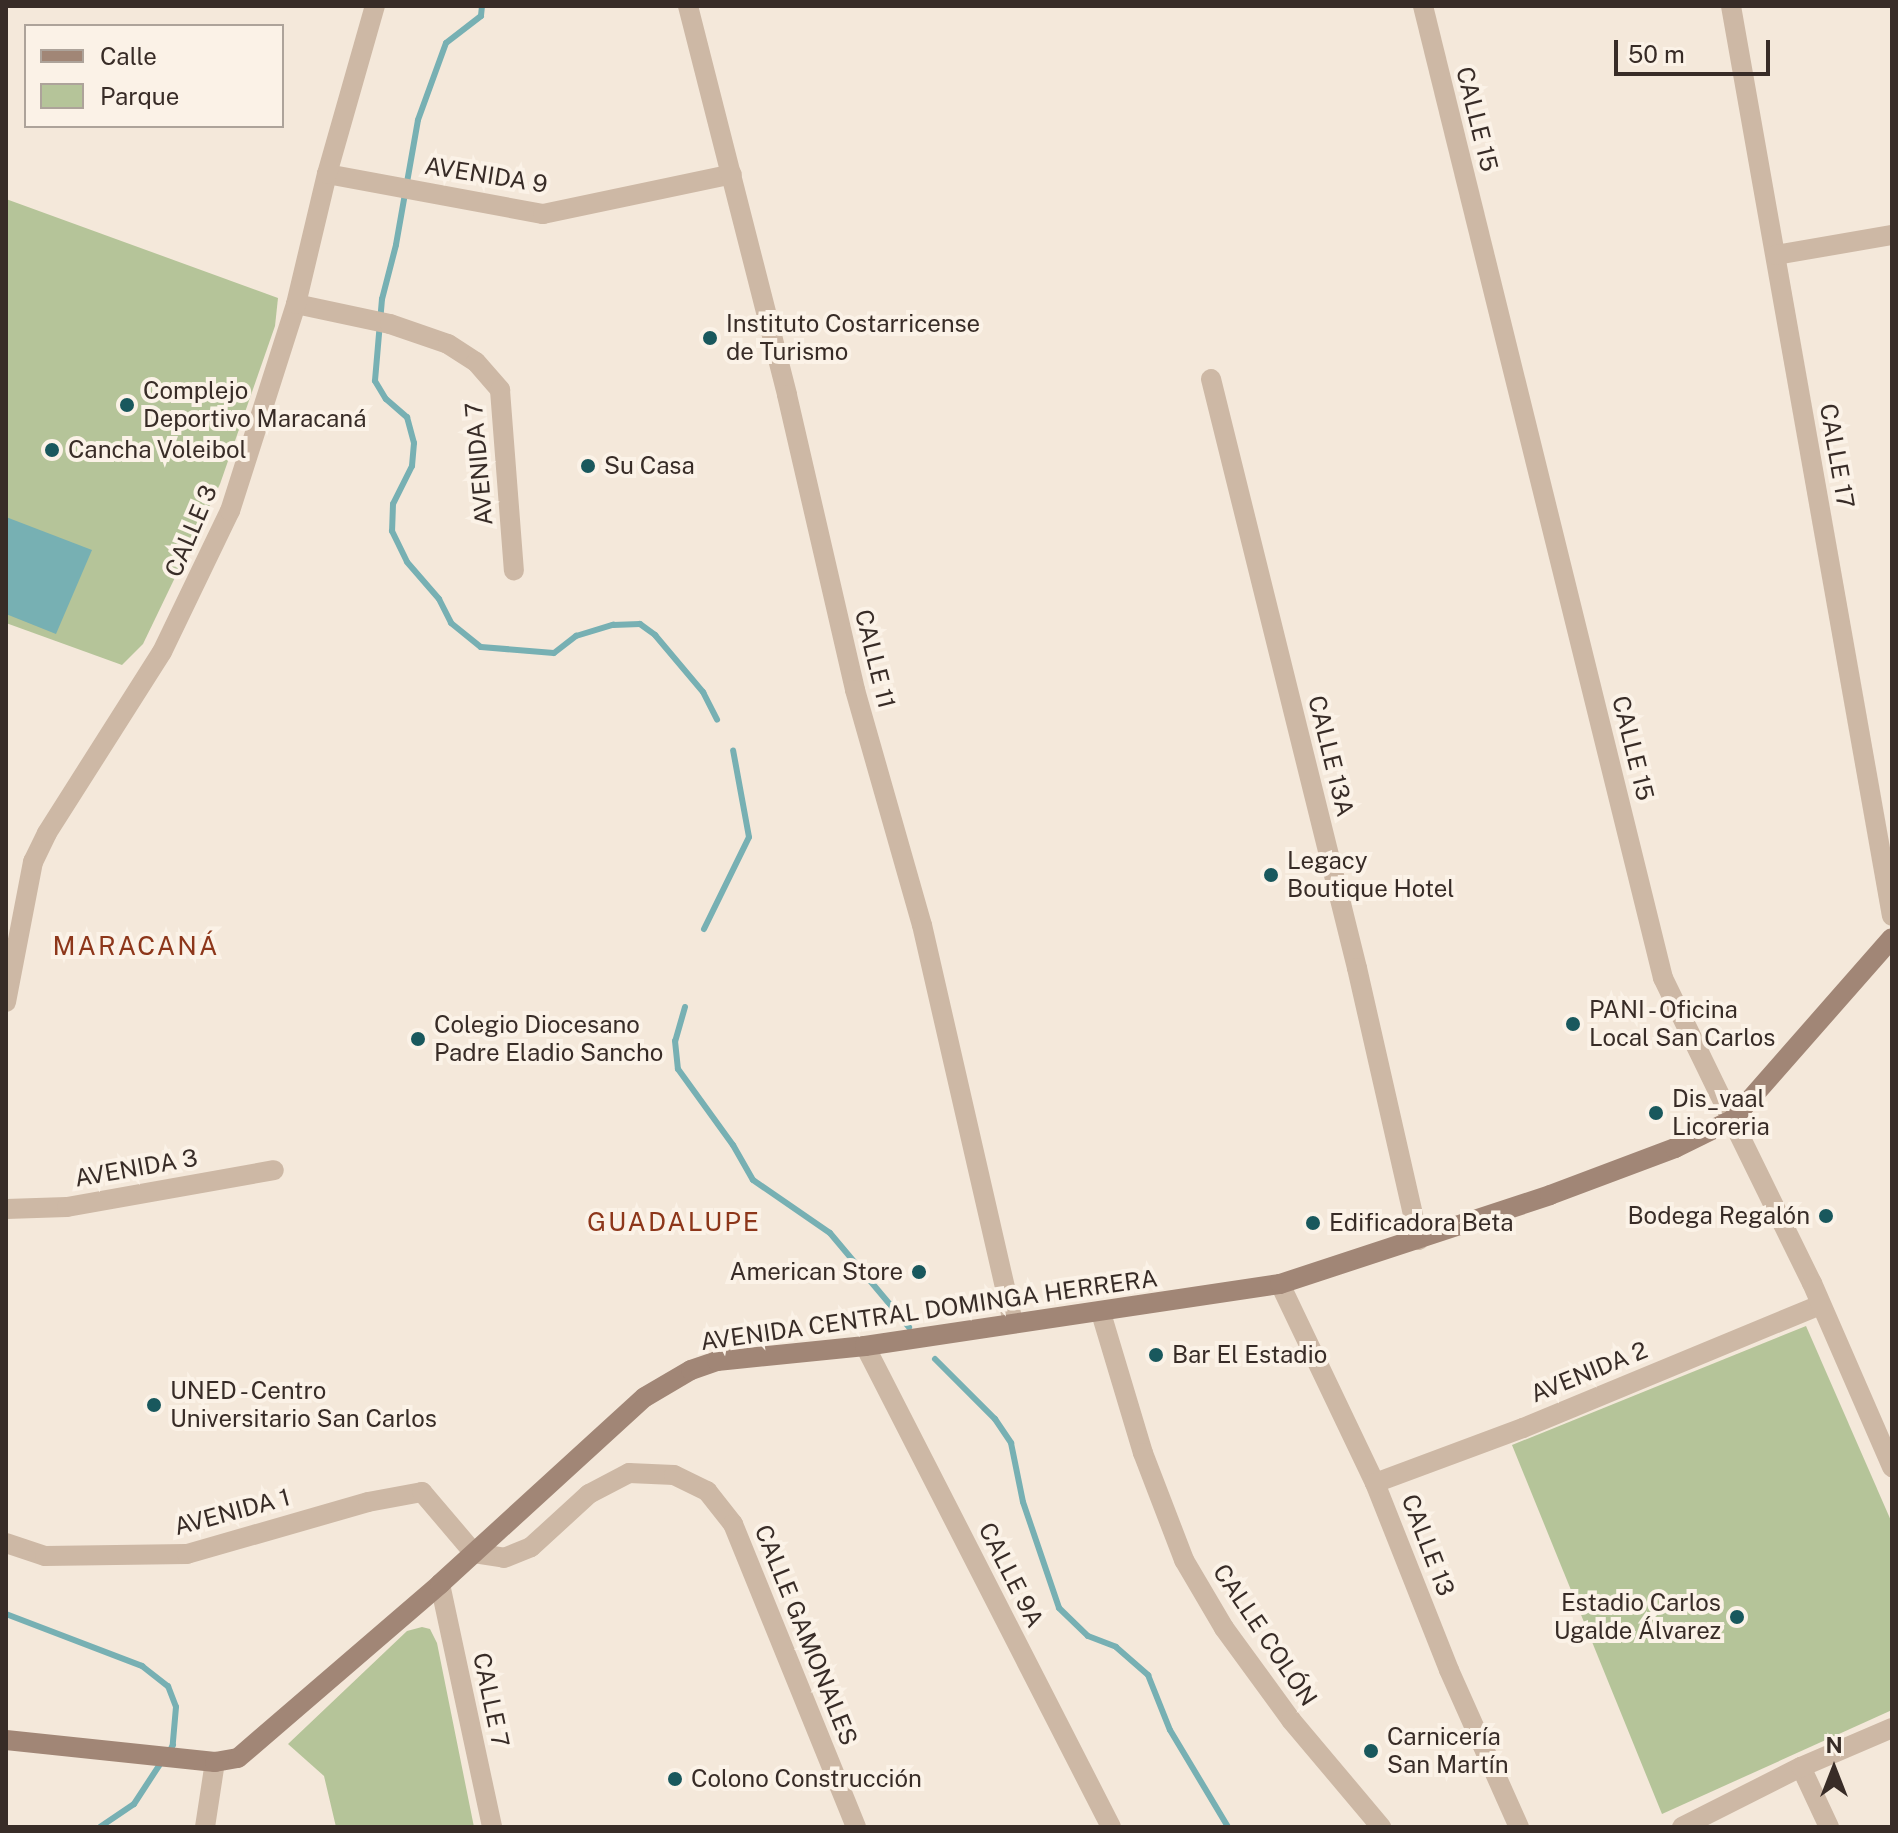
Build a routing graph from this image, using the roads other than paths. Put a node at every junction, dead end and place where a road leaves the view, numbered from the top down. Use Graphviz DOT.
graph roads {
  1 [pos="375,6"];
  2 [pos="688,6"];
  3 [pos="1423,6"];
  4 [pos="1731,6"];
  5 [pos="327,174"];
  6 [pos="732,174"];
  7 [pos="1892,235"];
  8 [pos="1776,255"];
  9 [pos="296,304"];
  10 [pos="1211,379"];
  11 [pos="514,570"];
  12 [pos="1892,916"];
  13 [pos="1892,938"];
  14 [pos="6,1002"];
  15 [pos="1732,1120"];
  16 [pos="274,1170"];
  17 [pos="6,1209"];
  18 [pos="1419,1240"];
  19 [pos="1280,1284"];
  20 [pos="1820,1305"];
  21 [pos="1101,1313"];
  22 [pos="1013,1323"];
  23 [pos="865,1346"];
  24 [pos="1892,1467"];
  25 [pos="1375,1483"];
  26 [pos="6,1543"];
  27 [pos="474,1553"];
  28 [pos="440,1584"];
  29 [pos="1892,1728"];
  30 [pos="6,1740"];
  31 [pos="215,1762"];
  32 [pos="1801,1767"];
  33 [pos="205,1827"];
  34 [pos="492,1827"];
  35 [pos="856,1827"];
  36 [pos="1111,1827"];
  37 [pos="1381,1827"];
  38 [pos="1519,1827"];
  39 [pos="1682,1827"];
  40 [pos="1829,1827"];
  1 -- 5 [label="street, CALLE 3"];
  2 -- 6 [label="street, CALLE 11"];
  3 -- 15 [label="street, CALLE 15"];
  4 -- 8 [label="street, CALLE 17"];
  5 -- 6 [label="street, AVENIDA 9"];
  5 -- 9 [label="street, CALLE 3"];
  6 -- 22 [label="street, CALLE 11"];
  7 -- 8 [label="street"];
  8 -- 12 [label="street, CALLE 17"];
  9 -- 11 [label="street, AVENIDA 7"];
  9 -- 14 [label="street, CALLE 3"];
  10 -- 18 [label="street, CALLE 13A"];
  13 -- 15 [label="main road, AVENIDA CENTRAL DOMINGA HERRERA"];
  15 -- 18 [label="main road, AVENIDA CENTRAL DOMINGA HERRERA"];
  15 -- 20 [label="street, CALLE 15"];
  16 -- 17 [label="street, AVENIDA 3"];
  18 -- 19 [label="main road, AVENIDA CENTRAL DOMINGA HERRERA"];
  19 -- 21 [label="main road, AVENIDA CENTRAL DOMINGA HERRERA"];
  19 -- 25 [label="street, CALLE 13"];
  20 -- 24 [label="street, CALLE 15"];
  20 -- 25 [label="street, AVENIDA 2"];
  21 -- 22 [label="main road, AVENIDA CENTRAL DOMINGA HERRERA"];
  21 -- 37 [label="street, CALLE COLÓN"];
  22 -- 23 [label="main road, AVENIDA CENTRAL DOMINGA HERRERA"];
  23 -- 27 [label="main road, AVENIDA CENTRAL DOMINGA HERRERA"];
  23 -- 36 [label="street, CALLE 9A"];
  25 -- 38 [label="street, CALLE 13"];
  26 -- 27 [label="street, AVENIDA 1"];
  27 -- 28 [label="main road, AVENIDA CENTRAL DOMINGA HERRERA"];
  27 -- 35 [label="street, CALLE GAMONALES"];
  28 -- 31 [label="main road, AVENIDA CENTRAL DOMINGA HERRERA"];
  28 -- 34 [label="street, CALLE 7"];
  29 -- 32 [label="street"];
  30 -- 31 [label="main road, AVENIDA CENTRAL DOMINGA HERRERA"];
  31 -- 33 [label="street"];
  32 -- 39 [label="street"];
  32 -- 40 [label="street"];
}
